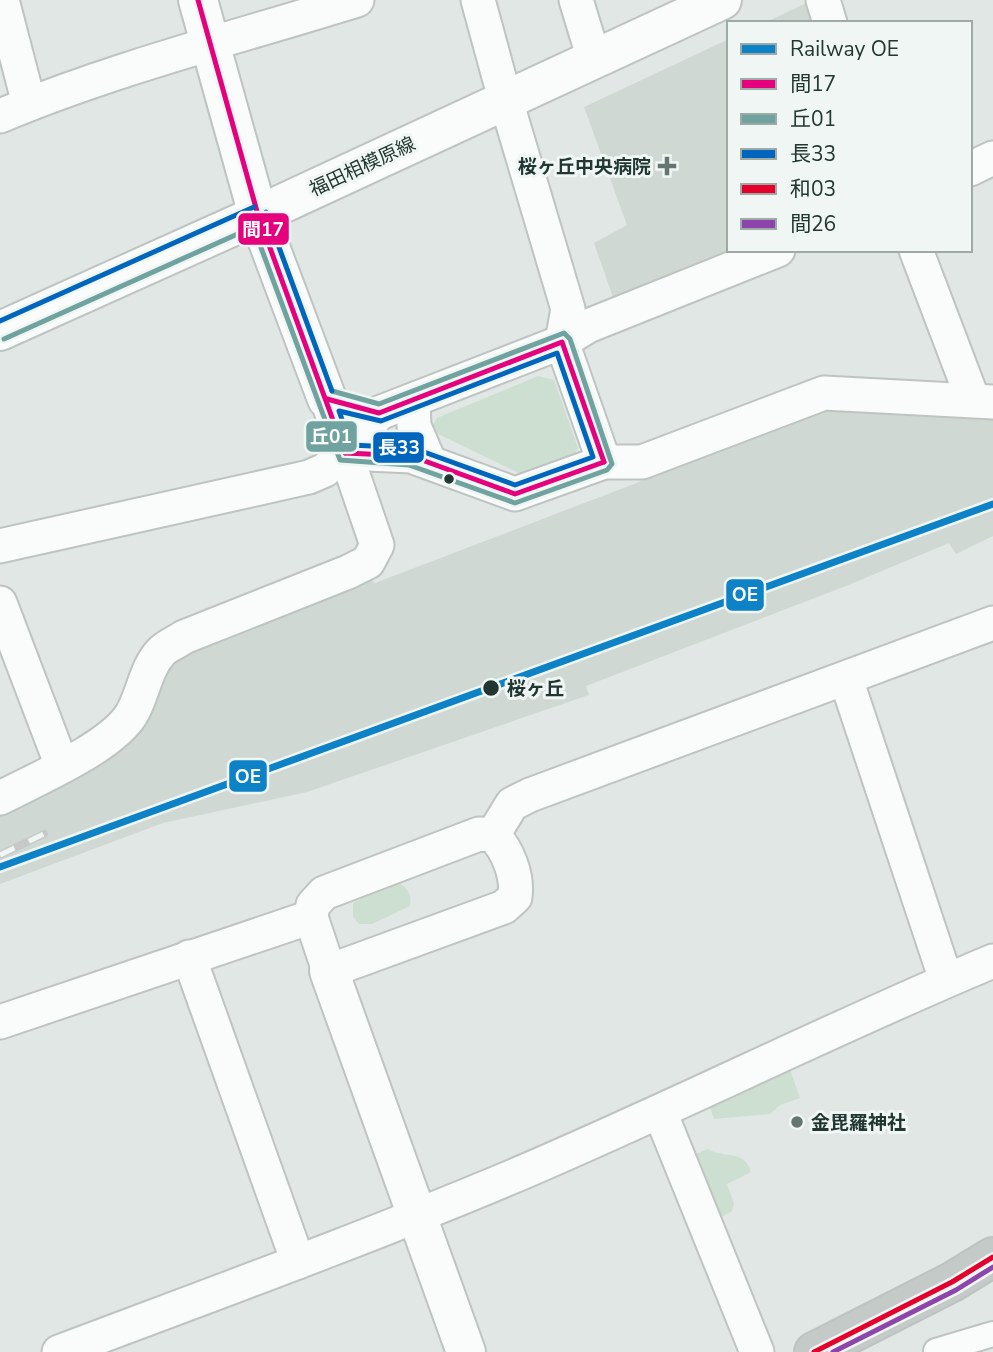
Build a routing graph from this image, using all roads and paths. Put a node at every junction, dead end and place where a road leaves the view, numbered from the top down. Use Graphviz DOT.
graph roads {
  1 [pos="2,0"];
  2 [pos="198,0"];
  3 [pos="357,0"];
  4 [pos="478,0"];
  5 [pos="576,0"];
  6 [pos="722,0"];
  7 [pos="823,0"];
  8 [pos="829,21"];
  9 [pos="211,45"];
  10 [pos="594,59"];
  11 [pos="507,99"];
  12 [pos="15,110"];
  13 [pos="993,158"];
  14 [pos="972,168"];
  15 [pos="258,215"];
  16 [pos="773,252"];
  17 [pos="917,252"];
  18 [pos="0,331"];
  19 [pos="562,342"];
  20 [pos="327,399"];
  21 [pos="413,400"];
  22 [pos="983,401"];
  23 [pos="380,413"];
  24 [pos="420,459"];
  25 [pos="604,461"];
  26 [pos="347,462"];
  27 [pos="0,547"];
  28 [pos="0,603"];
  29 [pos="993,623"];
  30 [pos="846,678"];
  31 [pos="62,766"];
  32 [pos="0,798"];
  33 [pos="493,835"];
  34 [pos="311,916"];
  35 [pos="189,957"];
  36 [pos="993,961"];
  37 [pos="330,971"];
  38 [pos="946,981"];
  39 [pos="0,1022"];
  40 [pos="660,1112"];
  41 [pos="415,1216"];
  42 [pos="993,1257"];
  43 [pos="298,1262"];
  44 [pos="993,1334"];
  45 [pos="936,1351"];
  46 [pos="60,1352"];
  47 [pos="466,1352"];
  48 [pos="757,1352"];
  49 [pos="814,1352"];
  1 -- 12 [label="street"];
  2 -- 9 [label="street"];
  3 -- 9 [label="street"];
  4 -- 11 [label="street"];
  5 -- 10 [label="street"];
  6 -- 10 [label="street, 福田相模原線"];
  7 -- 8 [label="street"];
  9 -- 12 [label="street"];
  9 -- 15 [label="street"];
  10 -- 11 [label="street, 福田相模原線"];
  11 -- 15 [label="street, 福田相模原線"];
  11 -- 19 [label="street"];
  13 -- 14 [label="street"];
  15 -- 18 [label="street, 福田相模原線"];
  15 -- 20 [label="street"];
  16 -- 19 [label="street"];
  17 -- 22 [label="street"];
  19 -- 21 [label="street"];
  19 -- 25 [label="street"];
  20 -- 23 [label="street"];
  20 -- 26 [label="street"];
  21 -- 23 [label="street"];
  21 -- 24 [label="street"];
  22 -- 25 [label="street"];
  23 -- 26 [label="street"];
  24 -- 25 [label="street"];
  24 -- 26 [label="street"];
  26 -- 27 [label="street"];
  26 -- 31 [label="street"];
  28 -- 31 [label="street"];
  29 -- 30 [label="street"];
  30 -- 33 [label="street"];
  30 -- 38 [label="street"];
  31 -- 32 [label="street"];
  33 -- 34 [label="street"];
  33 -- 37 [label="street"];
  34 -- 35 [label="street"];
  34 -- 37 [label="street"];
  35 -- 39 [label="street"];
  35 -- 43 [label="street"];
  36 -- 38 [label="street"];
  37 -- 41 [label="street"];
  38 -- 40 [label="street"];
  40 -- 41 [label="street"];
  40 -- 48 [label="street"];
  41 -- 43 [label="street"];
  41 -- 47 [label="street"];
  42 -- 49 [label="highway"];
  43 -- 46 [label="street"];
  44 -- 45 [label="street"];
}
